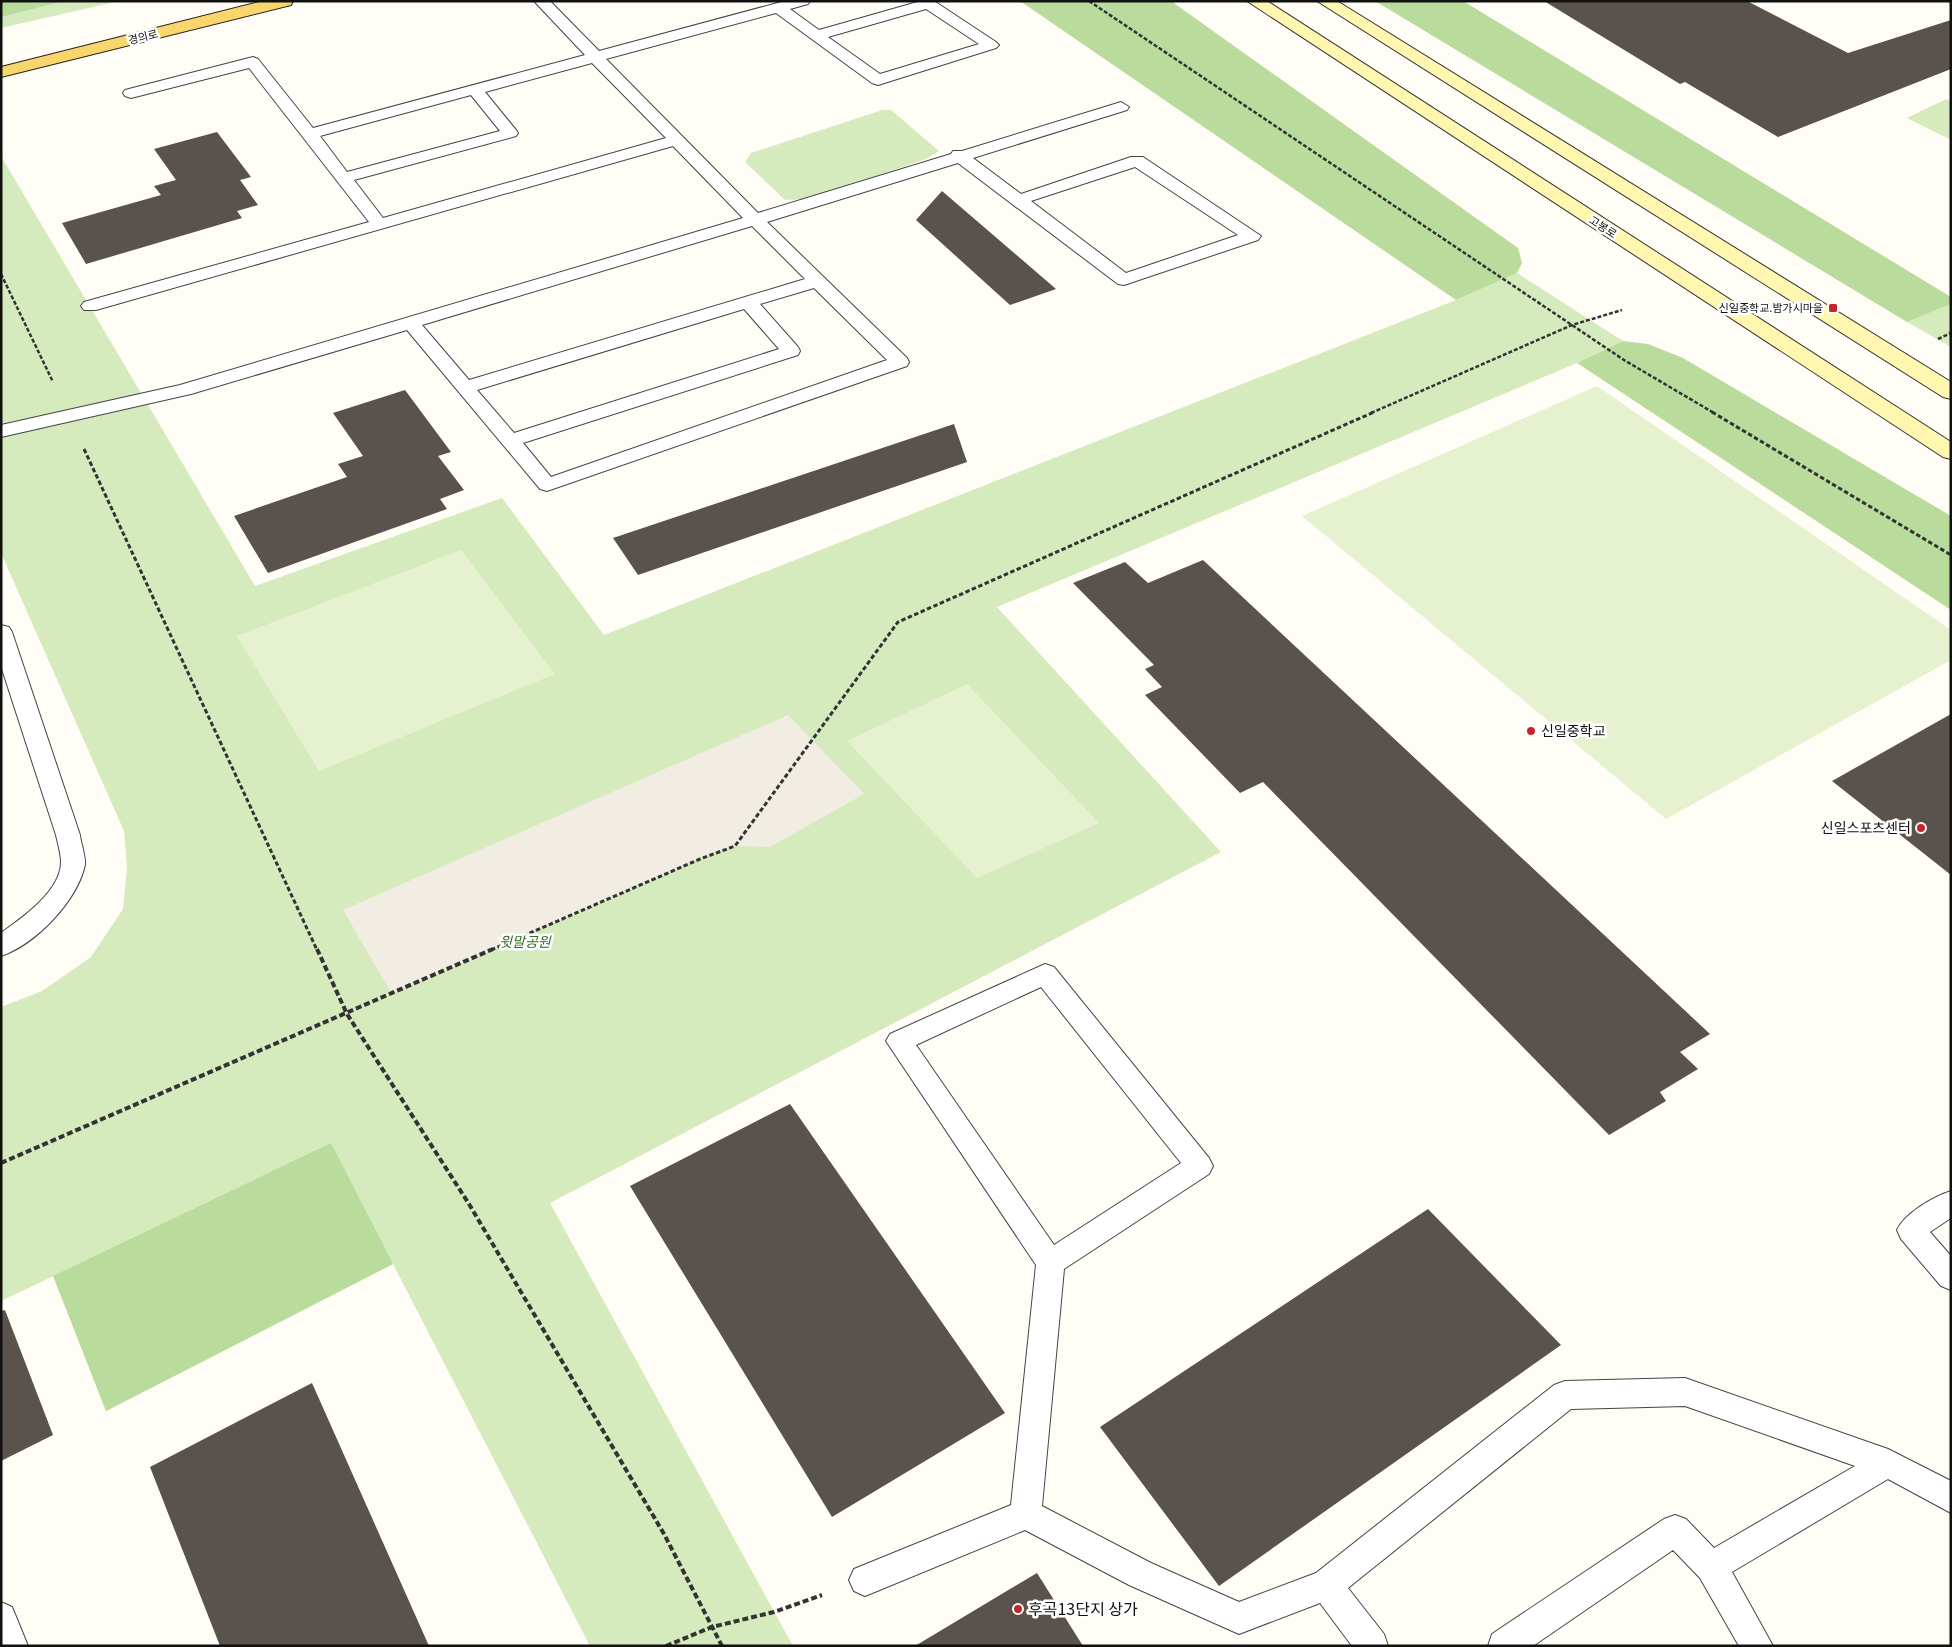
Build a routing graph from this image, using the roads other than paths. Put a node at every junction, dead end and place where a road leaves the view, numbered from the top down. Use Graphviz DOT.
graph roads {
  1 [pos="284,1"];
  2 [pos="541,1"];
  3 [pos="803,1"];
  4 [pos="1255,1"];
  5 [pos="1325,1"];
  6 [pos="779,8"];
  7 [pos="818,35"];
  8 [pos="40,45"];
  9 [pos="1,54"];
  10 [pos="594,56"];
  11 [pos="1,72"];
  12 [pos="474,89"];
  13 [pos="131,93"];
  14 [pos="1121,107"];
  15 [pos="310,134"];
  16 [pos="676,140"];
  17 [pos="959,155"];
  18 [pos="344,178"];
  19 [pos="1018,200"];
  20 [pos="755,220"];
  21 [pos="380,225"];
  22 [pos="817,281"];
  23 [pos="748,302"];
  24 [pos="90,306"];
  25 [pos="410,322"];
  26 [pos="464,388"];
  27 [pos="1951,392"];
  28 [pos="1,431"];
  29 [pos="510,441"];
  30 [pos="1951,452"];
  31 [pos="1,632"];
  32 [pos="1,946"];
  33 [pos="1951,1203"];
  34 [pos="1050,1263"];
  35 [pos="1951,1277"];
  36 [pos="1888,1463"];
  37 [pos="1951,1498"];
  38 [pos="1026,1514"];
  39 [pos="1711,1567"];
  40 [pos="865,1580"];
  41 [pos="1326,1585"];
  42 [pos="1,1618"];
  43 [pos="12,1646"];
  44 [pos="1372,1646"];
  45 [pos="1504,1646"];
  46 [pos="1757,1646"];
  1 -- 11 [label="main road, 경의로"];
  2 -- 10 [label="lane"];
  3 -- 6 [label="lane"];
  4 -- 30 [label="main road, 고봉로"];
  5 -- 27 [label="main road"];
  6 -- 7 [label="lane"];
  6 -- 10 [label="lane"];
  7 -- 7 [label="lane"];
  8 -- 9 [label="main road"];
  10 -- 12 [label="lane"];
  10 -- 16 [label="lane"];
  12 -- 15 [label="lane"];
  12 -- 18 [label="lane"];
  13 -- 15 [label="lane"];
  14 -- 17 [label="lane"];
  15 -- 18 [label="lane"];
  16 -- 20 [label="lane"];
  16 -- 21 [label="lane"];
  17 -- 19 [label="lane"];
  17 -- 20 [label="lane"];
  18 -- 21 [label="lane"];
  19 -- 19 [label="lane"];
  20 -- 22 [label="lane"];
  20 -- 25 [label="lane"];
  21 -- 24 [label="lane"];
  22 -- 23 [label="lane"];
  22 -- 29 [label="lane"];
  23 -- 26 [label="lane"];
  23 -- 29 [label="lane"];
  25 -- 26 [label="lane"];
  25 -- 28 [label="lane"];
  26 -- 29 [label="lane"];
  31 -- 32 [label="lane"];
  33 -- 35 [label="lane"];
  34 -- 34 [label="lane"];
  34 -- 38 [label="lane"];
  36 -- 37 [label="lane"];
  36 -- 39 [label="lane"];
  36 -- 41 [label="lane"];
  38 -- 40 [label="lane"];
  38 -- 41 [label="lane"];
  39 -- 45 [label="lane"];
  39 -- 46 [label="lane"];
  41 -- 44 [label="lane"];
  42 -- 43 [label="lane"];
}
